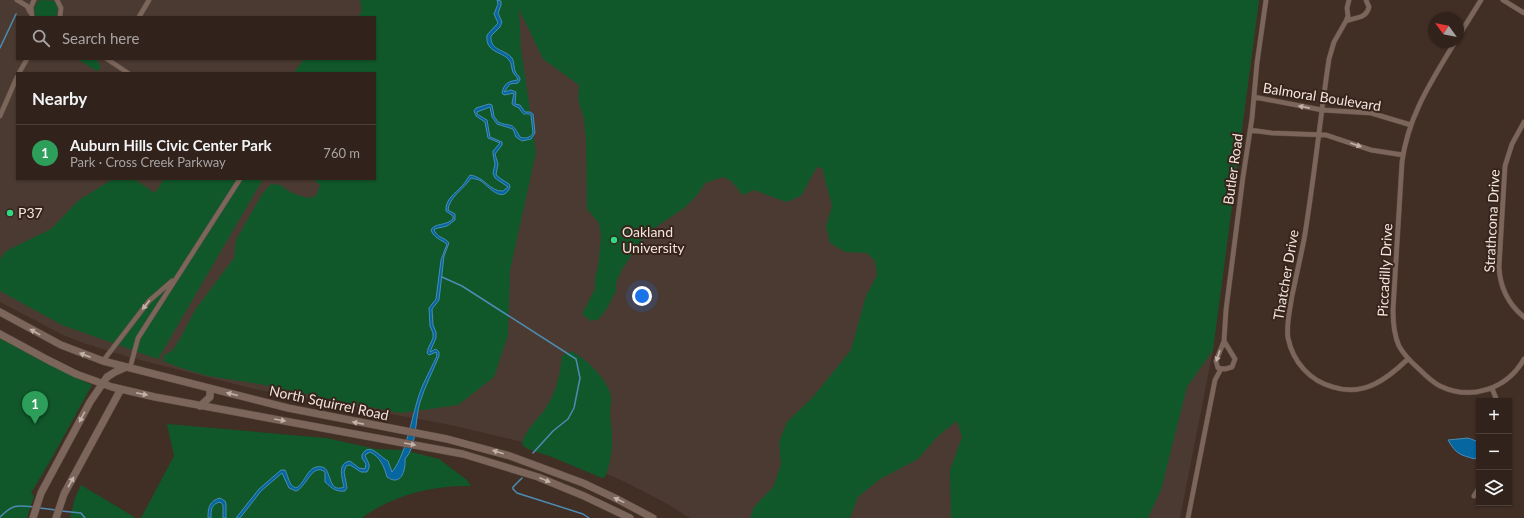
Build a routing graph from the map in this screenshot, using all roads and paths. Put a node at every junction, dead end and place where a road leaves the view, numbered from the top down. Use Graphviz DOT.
graph roads {
  1 [pos="17,0"];
  2 [pos="34,0"];
  3 [pos="149,0"];
  4 [pos="1266,0"];
  5 [pos="1349,0"];
  6 [pos="1366,0"];
  7 [pos="1481,0"];
  8 [pos="1503,0"];
  9 [pos="58,1"];
  10 [pos="1524,13"];
  11 [pos="61,15"];
  12 [pos="31,16"];
  13 [pos="140,16"];
  14 [pos="1346,21"];
  15 [pos="1464,27"];
  16 [pos="1451,48"];
  17 [pos="22,60"];
  18 [pos="26,60"];
  19 [pos="109,60"];
  20 [pos="19,72"];
  21 [pos="127,72"];
  22 [pos="16,79"];
  23 [pos="1254,97"];
  24 [pos="1322,110"];
  25 [pos="0,116"];
  26 [pos="1524,122"];
  27 [pos="1411,125"];
  28 [pos="1250,130"];
  29 [pos="1319,134"];
  30 [pos="1403,155"];
  31 [pos="239,180"];
  32 [pos="175,279"];
  33 [pos="0,312"];
  34 [pos="1524,317"];
  35 [pos="0,334"];
  36 [pos="1224,341"];
  37 [pos="1408,359"];
  38 [pos="1524,359"];
  39 [pos="103,361"];
  40 [pos="128,368"];
  41 [pos="1221,369"];
  42 [pos="102,383"];
  43 [pos="1492,388"];
  44 [pos="210,389"];
  45 [pos="121,390"];
  46 [pos="1496,398"];
  47 [pos="200,406"];
  48 [pos="1476,493"];
  49 [pos="1474,496"];
  50 [pos="33,518"];
  51 [pos="56,518"];
  52 [pos="630,518"];
  53 [pos="653,518"];
  54 [pos="1188,518"];
  1 -- 12 [label="street"];
  2 -- 12 [label="street"];
  3 -- 13 [label="street"];
  4 -- 23 [label="street, Butler Road"];
  5 -- 14 [label="street"];
  6 -- 14 [label="street"];
  7 -- 15 [label="street"];
  8 -- 10 [label="street"];
  9 -- 11 [label="street"];
  14 -- 24 [label="street, Thatcher Drive"];
  16 -- 27 [label="street, Piccadilly Drive"];
  17 -- 20 [label="street"];
  18 -- 20 [label="street"];
  19 -- 21 [label="street"];
  22 -- 25 [label="street"];
  24 -- 23 [label="street, Balmoral Boulevard, one-way"];
  23 -- 28 [label="street, Butler Road"];
  24 -- 27 [label="street, Balmoral Boulevard"];
  24 -- 29 [label="street, Thatcher Drive"];
  26 -- 34 [label="street, Strathcona Drive"];
  27 -- 30 [label="street, Piccadilly Drive"];
  28 -- 29 [label="street"];
  28 -- 36 [label="street, Butler Road"];
  29 -- 30 [label="street, one-way"];
  29 -- 37 [label="street, Thatcher Drive"];
  30 -- 37 [label="street, Piccadilly Drive"];
  31 -- 32 [label="street"];
  32 -- 39 [label="street, one-way"];
  32 -- 40 [label="street"];
  39 -- 33 [label="main road, North Squirrel Road, one-way"];
  35 -- 42 [label="main road, North Squirrel Road"];
  36 -- 41 [label="street, Butler Road, one-way"];
  36 -- 41 [label="street"];
  37 -- 43 [label="street, Piccadilly Drive"];
  38 -- 43 [label="street, Piccadilly Drive"];
  39 -- 40 [label="main road, North Squirrel Road"];
  40 -- 42 [label="main road"];
  40 -- 44 [label="main road, North Squirrel Road"];
  41 -- 54 [label="street, Butler Road"];
  42 -- 45 [label="main road, North Squirrel Road"];
  42 -- 50 [label="main road, one-way"];
  43 -- 46 [label="street"];
  44 -- 47 [label="main road"];
  53 -- 44 [label="main road, North Squirrel Road, one-way"];
  45 -- 47 [label="main road, North Squirrel Road, one-way"];
  51 -- 45 [label="main road, one-way"];
  47 -- 52 [label="main road, North Squirrel Road, one-way"];
  48 -- 49 [label="street"];
}
